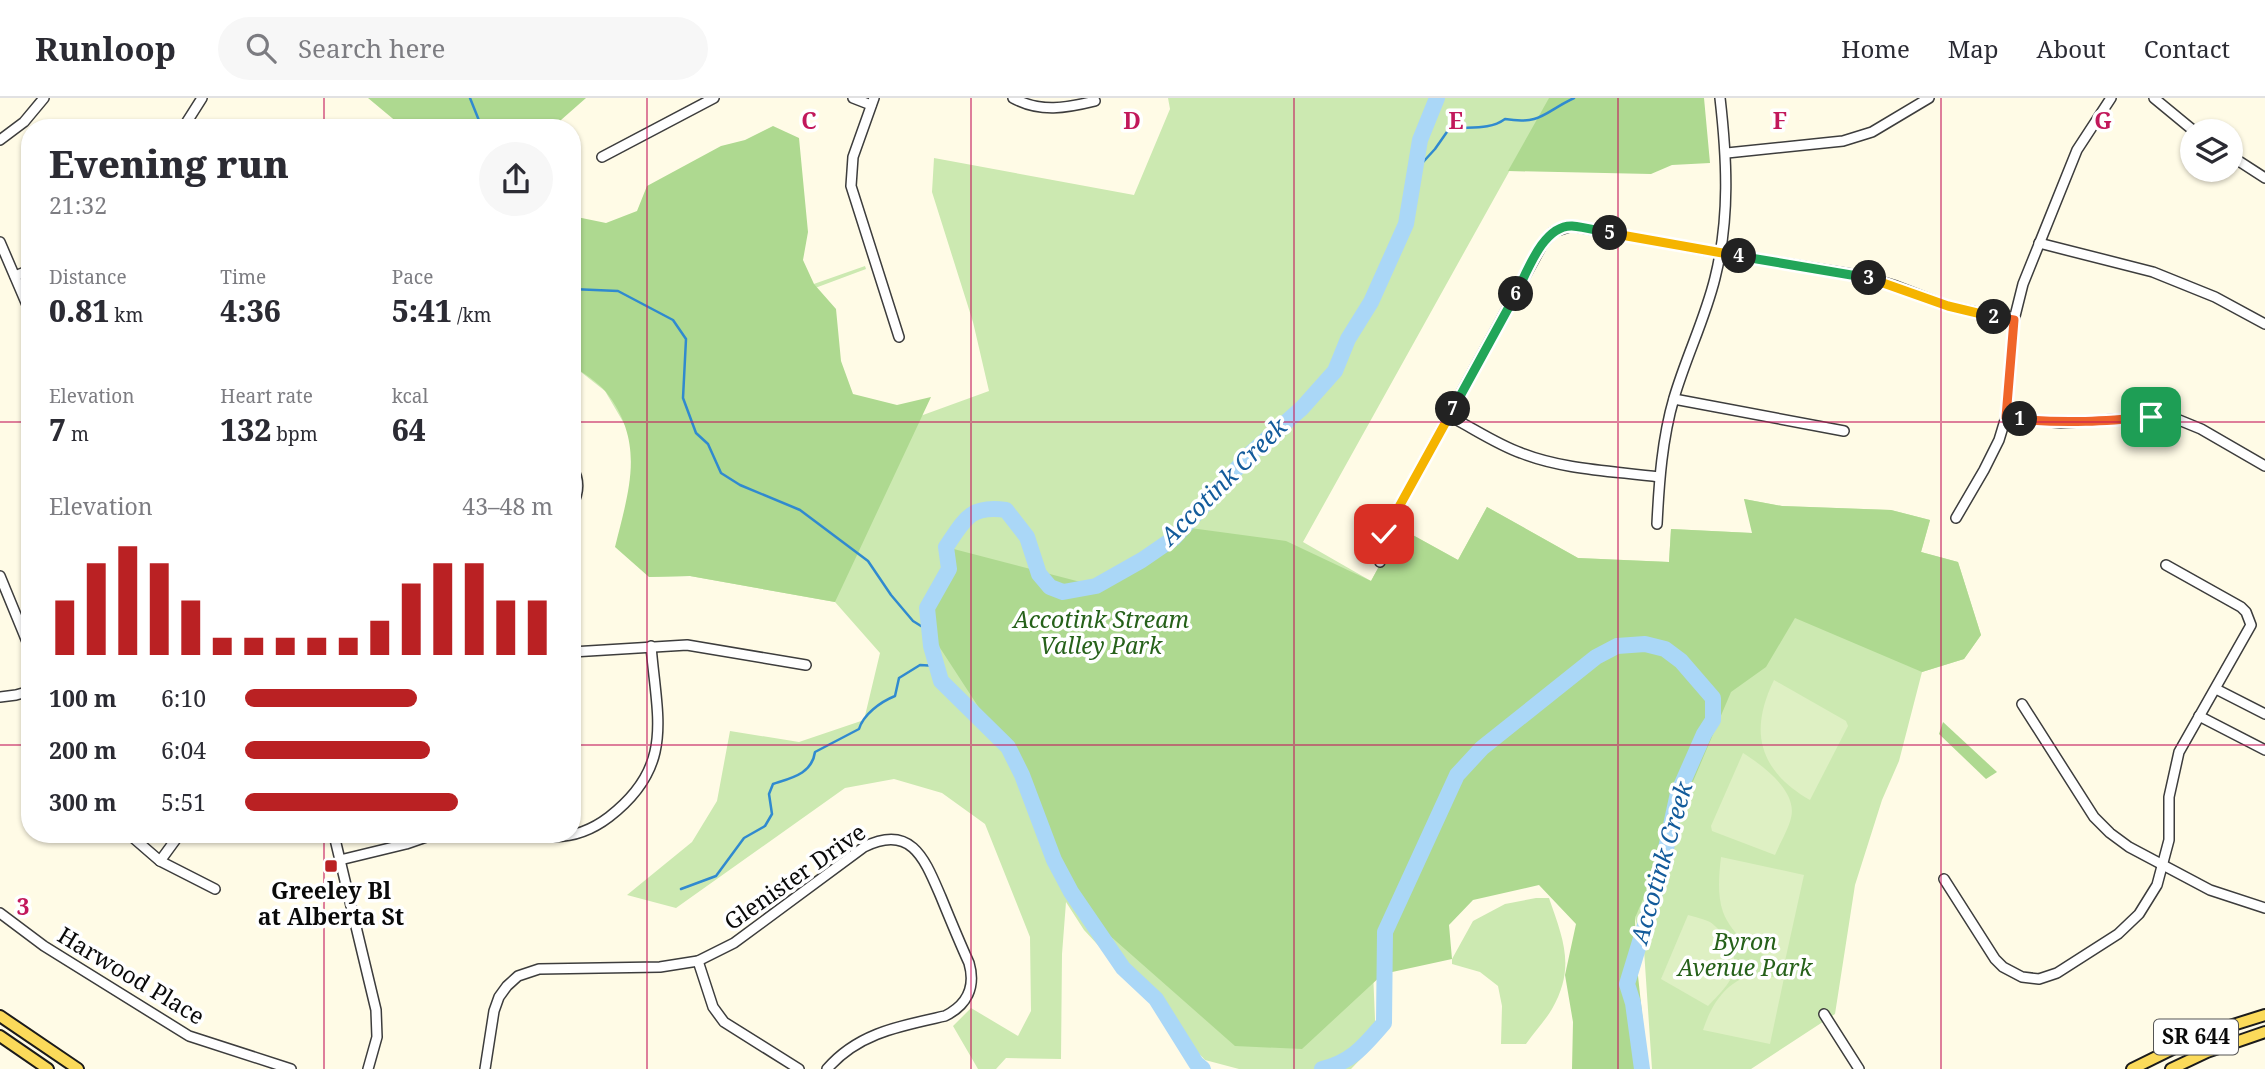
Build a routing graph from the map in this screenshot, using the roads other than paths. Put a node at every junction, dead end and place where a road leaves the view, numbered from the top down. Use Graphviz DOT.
graph roads {
  1 [pos="44,98"];
  2 [pos="202,98"];
  3 [pos="714,98"];
  4 [pos="853,98"];
  5 [pos="1013,98"];
  6 [pos="1720,98"];
  7 [pos="1929,98"];
  8 [pos="2111,98"];
  9 [pos="2154,98"];
  10 [pos="872,101"];
  11 [pos="1095,101"];
  12 [pos="26,119"];
  13 [pos="189,119"];
  14 [pos="2180,119"];
  15 [pos="21,124"];
  16 [pos="0,139"];
  17 [pos="1727,153"];
  18 [pos="602,157"];
  19 [pos="2243,164"];
  20 [pos="2265,178"];
  21 [pos="0,242"];
  22 [pos="2039,243"];
  23 [pos="1720,253"];
  24 [pos="21,274"];
  25 [pos="15,276"];
  26 [pos="21,290"];
  27 [pos="2014,320"];
  28 [pos="2265,324"];
  29 [pos="899,337"];
  30 [pos="1674,399"];
  31 [pos="1449,416"];
  32 [pos="2006,417"];
  33 [pos="1844,431"];
  34 [pos="2265,466"];
  35 [pos="1659,477"];
  36 [pos="1956,518"];
  37 [pos="1657,524"];
  38 [pos="1380,562"];
  39 [pos="2165,565"];
  40 [pos="0,576"];
  41 [pos="21,627"];
  42 [pos="651,646"];
  43 [pos="581,651"];
  44 [pos="806,665"];
  45 [pos="2216,689"];
  46 [pos="21,694"];
  47 [pos="0,696"];
  48 [pos="2022,704"];
  49 [pos="2265,714"];
  50 [pos="2199,716"];
  51 [pos="2265,750"];
  52 [pos="581,832"];
  53 [pos="139,843"];
  54 [pos="173,843"];
  55 [pos="336,843"];
  56 [pos="409,843"];
  57 [pos="340,860"];
  58 [pos="160,861"];
  59 [pos="2163,865"];
  60 [pos="1944,879"];
  61 [pos="215,889"];
  62 [pos="2265,908"];
  63 [pos="0,913"];
  64 [pos="698,961"];
  65 [pos="1824,1014"];
  66 [pos="2265,1015"];
  67 [pos="0,1016"];
  68 [pos="2265,1032"];
  69 [pos="0,1036"];
  70 [pos="48,1069"];
  71 [pos="78,1069"];
  72 [pos="291,1069"];
  73 [pos="368,1069"];
  74 [pos="485,1069"];
  75 [pos="799,1069"];
  76 [pos="827,1069"];
  77 [pos="1859,1069"];
  78 [pos="2132,1069"];
  79 [pos="2171,1069"];
  1 -- 12 [label="street"];
  2 -- 13 [label="street"];
  3 -- 18 [label="street"];
  4 -- 10 [label="street"];
  5 -- 11 [label="street"];
  6 -- 17 [label="street"];
  7 -- 17 [label="street"];
  8 -- 22 [label="street"];
  9 -- 14 [label="street"];
  10 -- 29 [label="street"];
  15 -- 16 [label="street"];
  17 -- 23 [label="street"];
  19 -- 20 [label="street"];
  21 -- 25 [label="street"];
  22 -- 27 [label="street"];
  22 -- 28 [label="street"];
  23 -- 27 [label="street"];
  23 -- 30 [label="street"];
  23 -- 31 [label="street"];
  24 -- 25 [label="street"];
  25 -- 26 [label="street"];
  27 -- 32 [label="street"];
  30 -- 33 [label="street"];
  30 -- 35 [label="street"];
  31 -- 35 [label="street"];
  31 -- 38 [label="street"];
  32 -- 34 [label="street"];
  32 -- 36 [label="street"];
  35 -- 37 [label="street"];
  39 -- 45 [label="street"];
  40 -- 41 [label="street"];
  42 -- 43 [label="street"];
  42 -- 44 [label="street"];
  42 -- 52 [label="street"];
  45 -- 49 [label="street"];
  45 -- 50 [label="street"];
  46 -- 47 [label="street"];
  48 -- 59 [label="street"];
  50 -- 51 [label="street"];
  50 -- 59 [label="street"];
  53 -- 58 [label="street"];
  54 -- 58 [label="street"];
  55 -- 57 [label="street"];
  56 -- 57 [label="street"];
  57 -- 73 [label="street"];
  58 -- 61 [label="street"];
  59 -- 60 [label="street"];
  59 -- 62 [label="street"];
  63 -- 72 [label="street, Harwood Place"];
  64 -- 74 [label="street, Glenister Drive"];
  64 -- 75 [label="street"];
  64 -- 76 [label="street, Glenister Drive"];
  65 -- 77 [label="street"];
  66 -- 78 [label="main road, SR 644"];
  67 -- 71 [label="main road"];
  68 -- 79 [label="main road, SR 644"];
  69 -- 70 [label="main road"];
}
